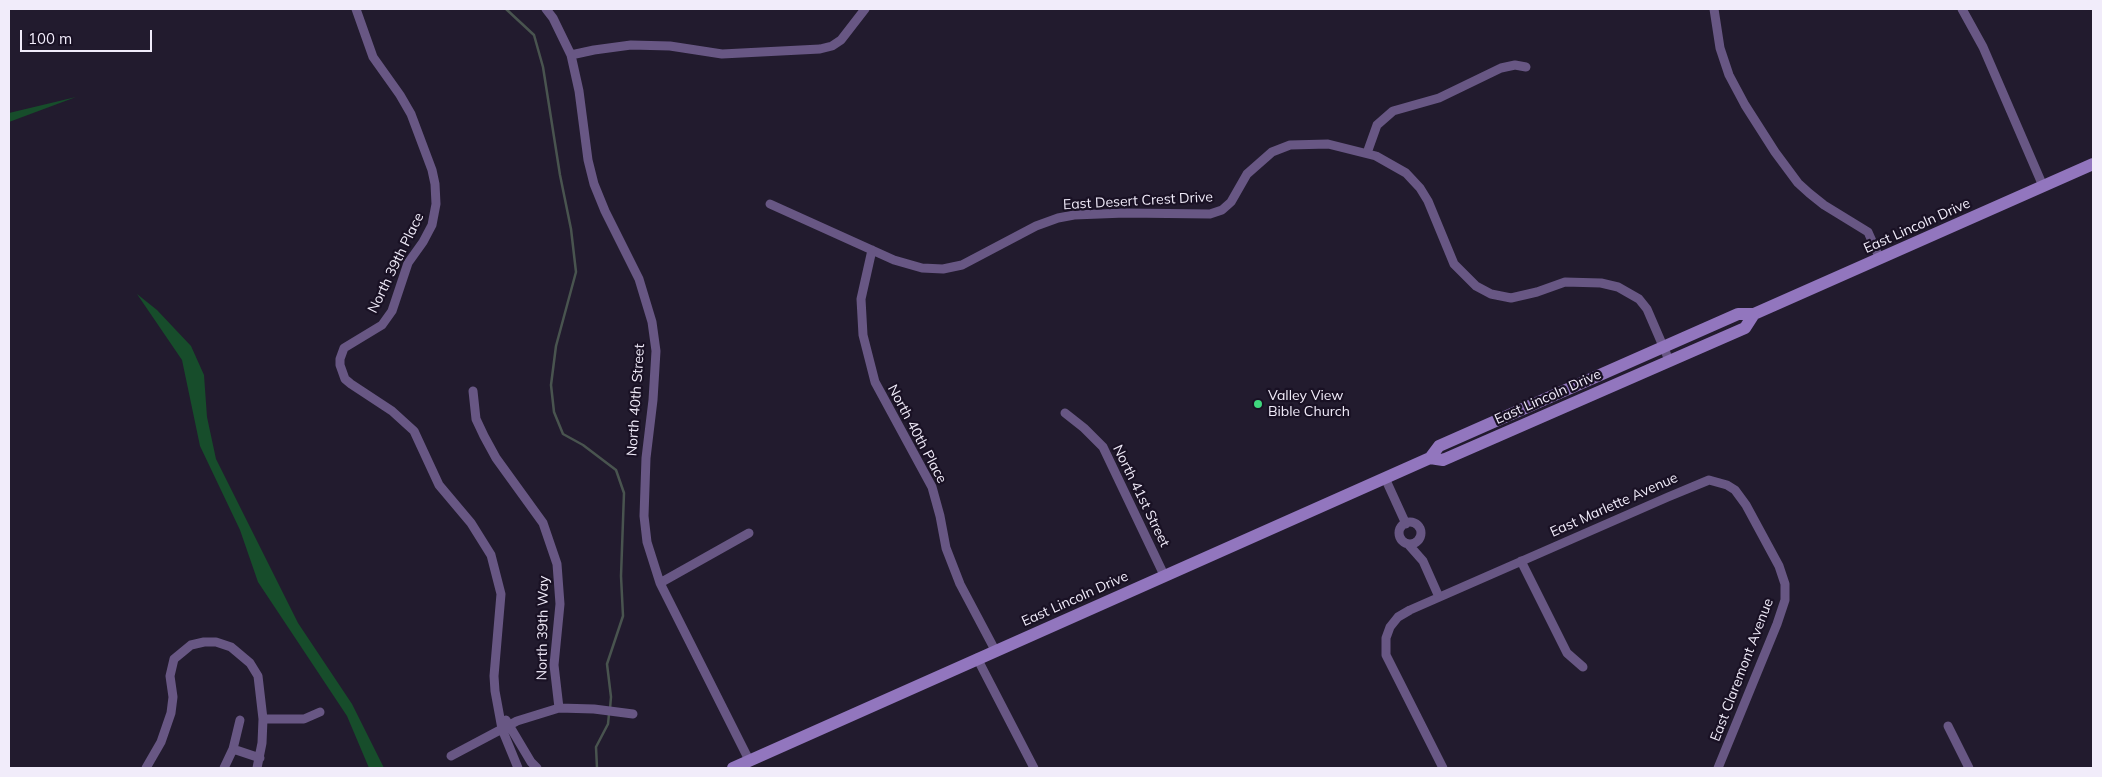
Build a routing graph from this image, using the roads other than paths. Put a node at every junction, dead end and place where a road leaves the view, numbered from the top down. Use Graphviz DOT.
graph roads {
  1 [pos="356,9"];
  2 [pos="546,9"];
  3 [pos="865,9"];
  4 [pos="1714,9"];
  5 [pos="1962,9"];
  6 [pos="571,55"];
  7 [pos="1526,67"];
  8 [pos="1367,153"];
  9 [pos="2093,164"];
  10 [pos="2043,186"];
  11 [pos="770,204"];
  12 [pos="872,250"];
  13 [pos="1880,259"];
  14 [pos="1754,314"];
  15 [pos="1663,347"];
  16 [pos="1669,360"];
  17 [pos="473,391"];
  18 [pos="1065,413"];
  19 [pos="1430,458"];
  20 [pos="1385,478"];
  21 [pos="1719,482"];
  22 [pos="1406,524"];
  23 [pos="749,534"];
  24 [pos="1420,539"];
  25 [pos="1408,544"];
  26 [pos="1423,561"];
  27 [pos="1521,561"];
  28 [pos="1164,576"];
  29 [pos="660,583"];
  30 [pos="1439,597"];
  31 [pos="995,650"];
  32 [pos="977,658"];
  33 [pos="1583,667"];
  34 [pos="559,708"];
  35 [pos="320,712"];
  36 [pos="632,714"];
  37 [pos="240,720"];
  38 [pos="263,720"];
  39 [pos="1948,726"];
  40 [pos="506,727"];
  41 [pos="233,749"];
  42 [pos="451,756"];
  43 [pos="260,758"];
  44 [pos="749,760"];
  45 [pos="146,768"];
  46 [pos="224,768"];
  47 [pos="257,768"];
  48 [pos="518,768"];
  49 [pos="537,768"];
  50 [pos="733,768"];
  51 [pos="1034,768"];
  52 [pos="1443,768"];
  53 [pos="1718,768"];
  54 [pos="1969,768"];
  1 -- 40 [label="street, North 39th Place"];
  2 -- 6 [label="street, North 40th Street"];
  3 -- 6 [label="street"];
  4 -- 13 [label="street"];
  5 -- 10 [label="street"];
  6 -- 29 [label="street, North 40th Street"];
  7 -- 8 [label="street"];
  8 -- 12 [label="street, East Desert Crest Drive"];
  8 -- 15 [label="street"];
  9 -- 10 [label="main road, East Lincoln Drive"];
  10 -- 13 [label="main road, East Lincoln Drive"];
  11 -- 12 [label="street, East Desert Crest Drive"];
  12 -- 31 [label="street, North 40th Place"];
  13 -- 14 [label="main road, East Lincoln Drive"];
  14 -- 15 [label="main road, East Lincoln Drive"];
  14 -- 16 [label="main road, East Lincoln Drive"];
  15 -- 16 [label="street"];
  15 -- 19 [label="main road, East Lincoln Drive"];
  16 -- 19 [label="main road, East Lincoln Drive"];
  17 -- 34 [label="street, North 39th Way"];
  18 -- 28 [label="street, North 41st Street"];
  19 -- 20 [label="main road, East Lincoln Drive"];
  20 -- 22 [label="street"];
  20 -- 28 [label="main road, East Lincoln Drive"];
  21 -- 27 [label="street, East Marlette Avenue"];
  21 -- 53 [label="street, East Claremont Avenue"];
  22 -- 24 [label="street"];
  22 -- 25 [label="street"];
  23 -- 29 [label="street"];
  24 -- 25 [label="street"];
  24 -- 26 [label="street"];
  25 -- 26 [label="street"];
  26 -- 30 [label="street"];
  27 -- 30 [label="street, East Marlette Avenue"];
  27 -- 33 [label="street"];
  28 -- 31 [label="main road, East Lincoln Drive"];
  29 -- 44 [label="street, North 40th Street"];
  30 -- 52 [label="street, East Marlette Avenue"];
  31 -- 32 [label="main road, East Lincoln Drive"];
  32 -- 44 [label="main road, East Lincoln Drive"];
  32 -- 51 [label="street"];
  34 -- 36 [label="street"];
  34 -- 40 [label="street"];
  35 -- 38 [label="street"];
  37 -- 41 [label="street"];
  38 -- 43 [label="street"];
  38 -- 45 [label="street"];
  39 -- 54 [label="street"];
  40 -- 42 [label="street"];
  40 -- 48 [label="street, North 39th Place"];
  40 -- 49 [label="street, North 39th Place"];
  41 -- 43 [label="street"];
  41 -- 46 [label="street"];
  43 -- 47 [label="street"];
  44 -- 50 [label="main road, East Lincoln Drive"];
}
